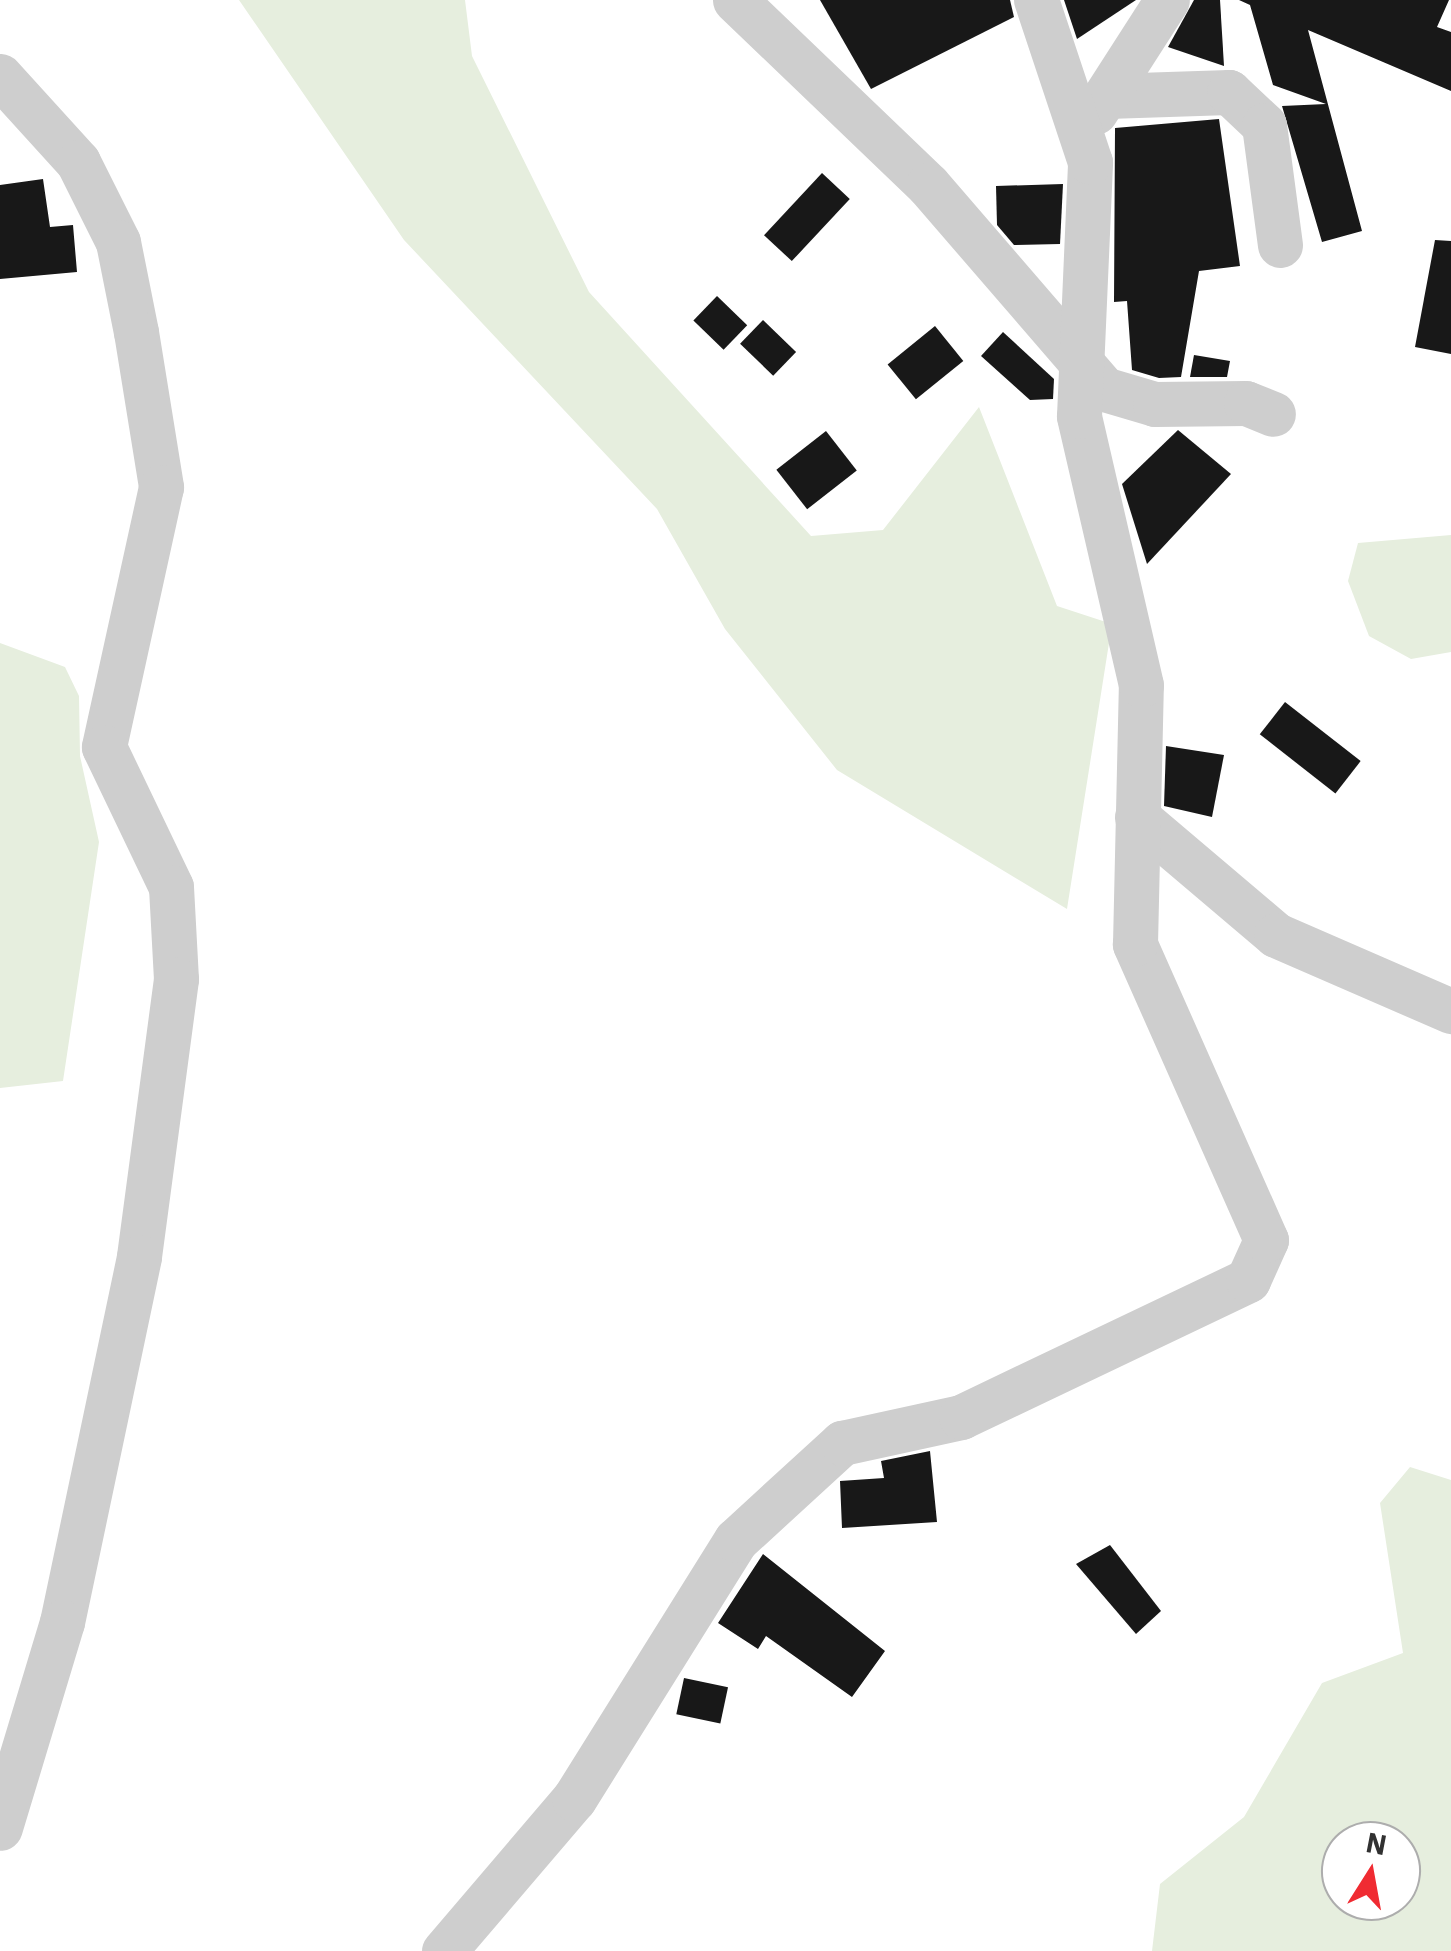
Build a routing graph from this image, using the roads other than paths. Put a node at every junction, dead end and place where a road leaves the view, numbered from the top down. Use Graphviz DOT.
graph roads {
  1 [pos="734,0"];
  2 [pos="1036,0"];
  3 [pos="1167,0"];
  4 [pos="0,76"];
  5 [pos="1094,113"];
  6 [pos="1280,245"];
  7 [pos="1080,358"];
  8 [pos="1273,414"];
  9 [pos="1137,817"];
  10 [pos="1451,1011"];
  11 [pos="0,1828"];
  12 [pos="444,1951"];
  1 -- 7 [label="street"];
  2 -- 5 [label="street"];
  3 -- 5 [label="street"];
  4 -- 11 [label="street"];
  5 -- 6 [label="street"];
  5 -- 7 [label="street"];
  7 -- 8 [label="street"];
  7 -- 9 [label="street"];
  9 -- 10 [label="street"];
  9 -- 12 [label="street"];
}
